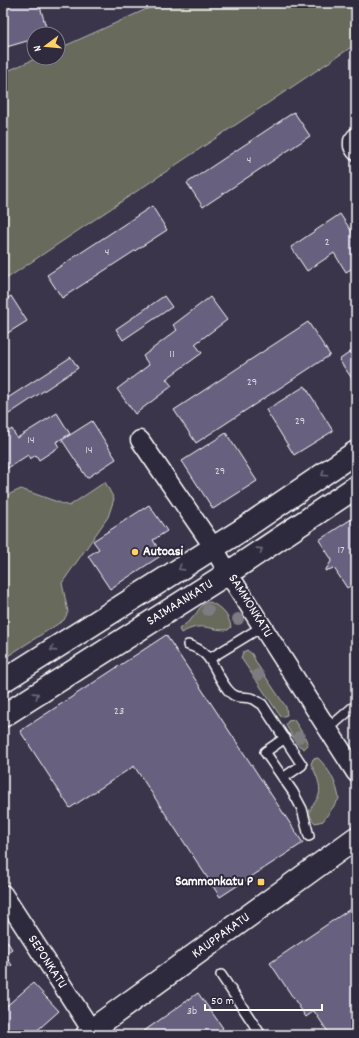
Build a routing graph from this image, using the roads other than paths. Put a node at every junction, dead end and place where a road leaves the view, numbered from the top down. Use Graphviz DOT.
graph roads {
  1 [pos="356,137"];
  2 [pos="356,151"];
  3 [pos="140,440"];
  4 [pos="356,452"];
  5 [pos="356,487"];
  6 [pos="214,548"];
  7 [pos="228,573"];
  8 [pos="263,626"];
  9 [pos="188,645"];
  10 [pos="209,659"];
  11 [pos="3,681"];
  12 [pos="352,708"];
  13 [pos="3,716"];
  14 [pos="328,729"];
  15 [pos="285,738"];
  16 [pos="356,773"];
  17 [pos="283,778"];
  18 [pos="309,836"];
  19 [pos="356,838"];
  20 [pos="3,894"];
  21 [pos="221,975"];
  22 [pos="97,1031"];
  23 [pos="261,1035"];
  1 -- 2 [label="street"];
  3 -- 6 [label="street, SAMMONKATU"];
  4 -- 6 [label="main road, SAIMAANKATU, one-way"];
  7 -- 5 [label="main road, SAIMAANKATU, one-way"];
  6 -- 7 [label="street, SAMMONKATU"];
  6 -- 11 [label="main road, SAIMAANKATU, one-way"];
  7 -- 8 [label="street, SAMMONKATU"];
  13 -- 7 [label="main road, SAIMAANKATU, one-way"];
  8 -- 10 [label="lane"];
  8 -- 14 [label="street, SAMMONKATU"];
  9 -- 10 [label="lane"];
  10 -- 15 [label="lane"];
  12 -- 14 [label="lane"];
  14 -- 16 [label="street, SAMMONKATU"];
  15 -- 17 [label="lane"];
  15 -- 17 [label="lane"];
  17 -- 18 [label="lane"];
  19 -- 22 [label="main road, KAUPPAKATU"];
  20 -- 22 [label="street, SEPONKATU"];
  21 -- 23 [label="lane"];
}
